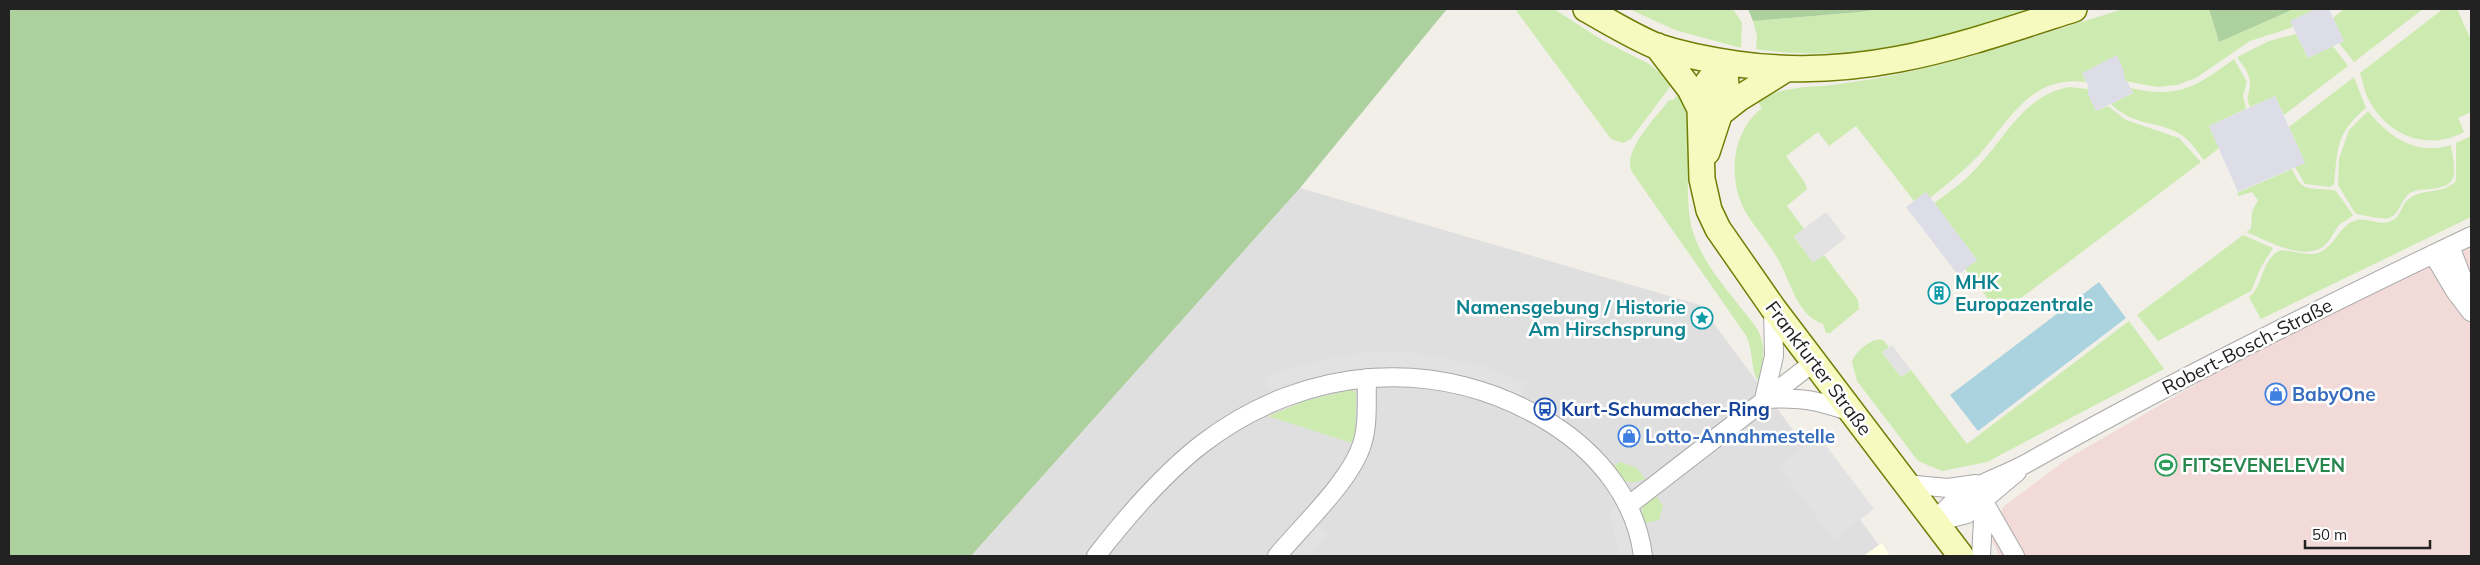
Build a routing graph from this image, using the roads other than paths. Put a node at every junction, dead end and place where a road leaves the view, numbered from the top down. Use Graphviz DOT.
graph roads {
  1 [pos="1586,9"];
  2 [pos="2074,9"];
  3 [pos="1657,46"];
  4 [pos="1724,62"];
  5 [pos="1786,69"];
  6 [pos="1710,111"];
  7 [pos="2471,236"];
  8 [pos="2450,246"];
  9 [pos="2433,254"];
  10 [pos="2471,301"];
  11 [pos="1773,308"];
  12 [pos="2471,312"];
  13 [pos="1814,362"];
  14 [pos="1367,378"];
  15 [pos="1764,400"];
  16 [pos="1851,412"];
  17 [pos="2026,464"];
  18 [pos="1906,484"];
  19 [pos="1979,484"];
  20 [pos="1984,502"];
  21 [pos="1629,505"];
  22 [pos="1935,522"];
  23 [pos="1096,556"];
  24 [pos="1277,556"];
  25 [pos="1643,556"];
  26 [pos="1961,556"];
  27 [pos="1980,556"];
  28 [pos="2015,556"];
  1 -- 3 [label="street"];
  2 -- 5 [label="street"];
  3 -- 4 [label="street"];
  3 -- 6 [label="street"];
  4 -- 5 [label="street"];
  4 -- 6 [label="street, Frankfurter Straße"];
  5 -- 6 [label="street"];
  6 -- 11 [label="street, Frankfurter Straße"];
  7 -- 8 [label="street, Robert-Bosch-Straße"];
  8 -- 9 [label="street, Robert-Bosch-Straße"];
  8 -- 10 [label="street"];
  9 -- 12 [label="street"];
  9 -- 17 [label="street, Robert-Bosch-Straße"];
  11 -- 13 [label="street, Frankfurter Straße"];
  11 -- 15 [label="street"];
  13 -- 15 [label="street"];
  13 -- 16 [label="street, Frankfurter Straße"];
  14 -- 21 [label="street"];
  14 -- 23 [label="street"];
  14 -- 24 [label="street"];
  15 -- 16 [label="street"];
  15 -- 21 [label="street"];
  16 -- 18 [label="street, Frankfurter Straße"];
  17 -- 19 [label="street, Robert-Bosch-Straße"];
  17 -- 20 [label="street, Robert-Bosch-Straße"];
  18 -- 19 [label="street"];
  18 -- 22 [label="street, Frankfurter Straße"];
  19 -- 22 [label="street, Robert-Bosch-Straße"];
  20 -- 22 [label="street, Robert-Bosch-Straße"];
  20 -- 27 [label="street"];
  20 -- 28 [label="street"];
  21 -- 25 [label="street"];
  22 -- 26 [label="street, Frankfurter Straße"];
}
